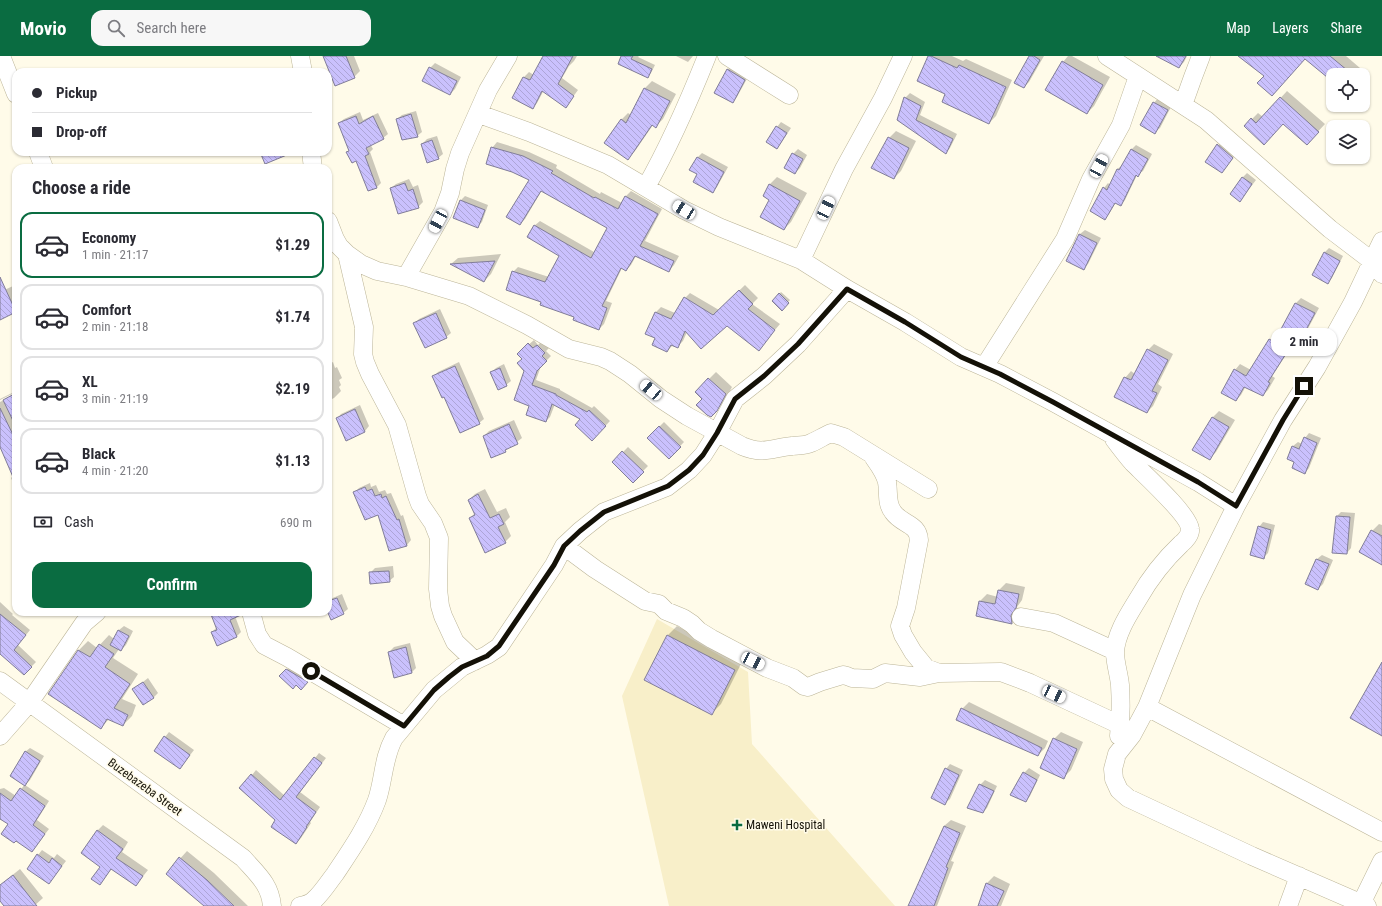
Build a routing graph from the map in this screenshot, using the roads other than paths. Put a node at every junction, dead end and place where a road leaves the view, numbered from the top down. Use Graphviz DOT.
graph roads {
  1 [pos="1,56"];
  2 [pos="300,56"];
  3 [pos="508,56"];
  4 [pos="707,56"];
  5 [pos="727,56"];
  6 [pos="903,56"];
  7 [pos="1107,56"];
  8 [pos="1201,56"];
  9 [pos="302,68"];
  10 [pos="1138,76"];
  11 [pos="10,94"];
  12 [pos="789,95"];
  13 [pos="1183,106"];
  14 [pos="479,114"];
  15 [pos="646,187"];
  16 [pos="332,231"];
  17 [pos="1382,241"];
  18 [pos="347,254"];
  19 [pos="801,260"];
  20 [pos="1377,268"];
  21 [pos="406,277"];
  22 [pos="847,289"];
  23 [pos="984,367"];
  24 [pos="1108,432"];
  25 [pos="717,433"];
  26 [pos="871,454"];
  27 [pos="928,489"];
  28 [pos="1236,506"];
  29 [pos="564,546"];
  30 [pos="93,616"];
  31 [pos="252,616"];
  32 [pos="1021,617"];
  33 [pos="1115,651"];
  34 [pos="474,661"];
  35 [pos="939,673"];
  36 [pos="0,681"];
  37 [pos="29,703"];
  38 [pos="1147,707"];
  39 [pos="1120,725"];
  40 [pos="404,726"];
  41 [pos="0,736"];
  42 [pos="1117,754"];
  43 [pos="1382,832"];
  44 [pos="1382,861"];
  45 [pos="1299,876"];
  46 [pos="1363,905"];
  47 [pos="272,906"];
  48 [pos="300,906"];
  49 [pos="1288,906"];
  1 -- 11 [label="street"];
  2 -- 9 [label="street"];
  3 -- 14 [label="street"];
  4 -- 15 [label="street"];
  5 -- 12 [label="street"];
  6 -- 19 [label="street"];
  7 -- 10 [label="street"];
  8 -- 13 [label="street"];
  10 -- 13 [label="street"];
  10 -- 23 [label="street"];
  13 -- 20 [label="street"];
  14 -- 15 [label="street"];
  14 -- 21 [label="street"];
  15 -- 19 [label="street"];
  16 -- 18 [label="street"];
  17 -- 20 [label="street"];
  18 -- 21 [label="street"];
  18 -- 34 [label="street"];
  19 -- 22 [label="street"];
  20 -- 28 [label="street"];
  21 -- 25 [label="street"];
  22 -- 23 [label="street"];
  22 -- 25 [label="street"];
  23 -- 24 [label="street"];
  24 -- 28 [label="street"];
  24 -- 33 [label="street"];
  25 -- 26 [label="street"];
  25 -- 29 [label="street"];
  26 -- 27 [label="street"];
  26 -- 35 [label="street"];
  28 -- 38 [label="street"];
  29 -- 34 [label="street"];
  29 -- 35 [label="street"];
  30 -- 37 [label="street"];
  31 -- 40 [label="street"];
  32 -- 33 [label="street"];
  33 -- 39 [label="street"];
  34 -- 40 [label="street"];
  35 -- 39 [label="street"];
  36 -- 37 [label="street, Buzebazeba Street"];
  37 -- 41 [label="street"];
  37 -- 47 [label="street, Buzebazeba Street"];
  38 -- 42 [label="street"];
  38 -- 43 [label="street"];
  39 -- 42 [label="street"];
  40 -- 48 [label="street"];
  42 -- 45 [label="street"];
  44 -- 46 [label="street"];
  45 -- 46 [label="street"];
  45 -- 49 [label="street"];
}
